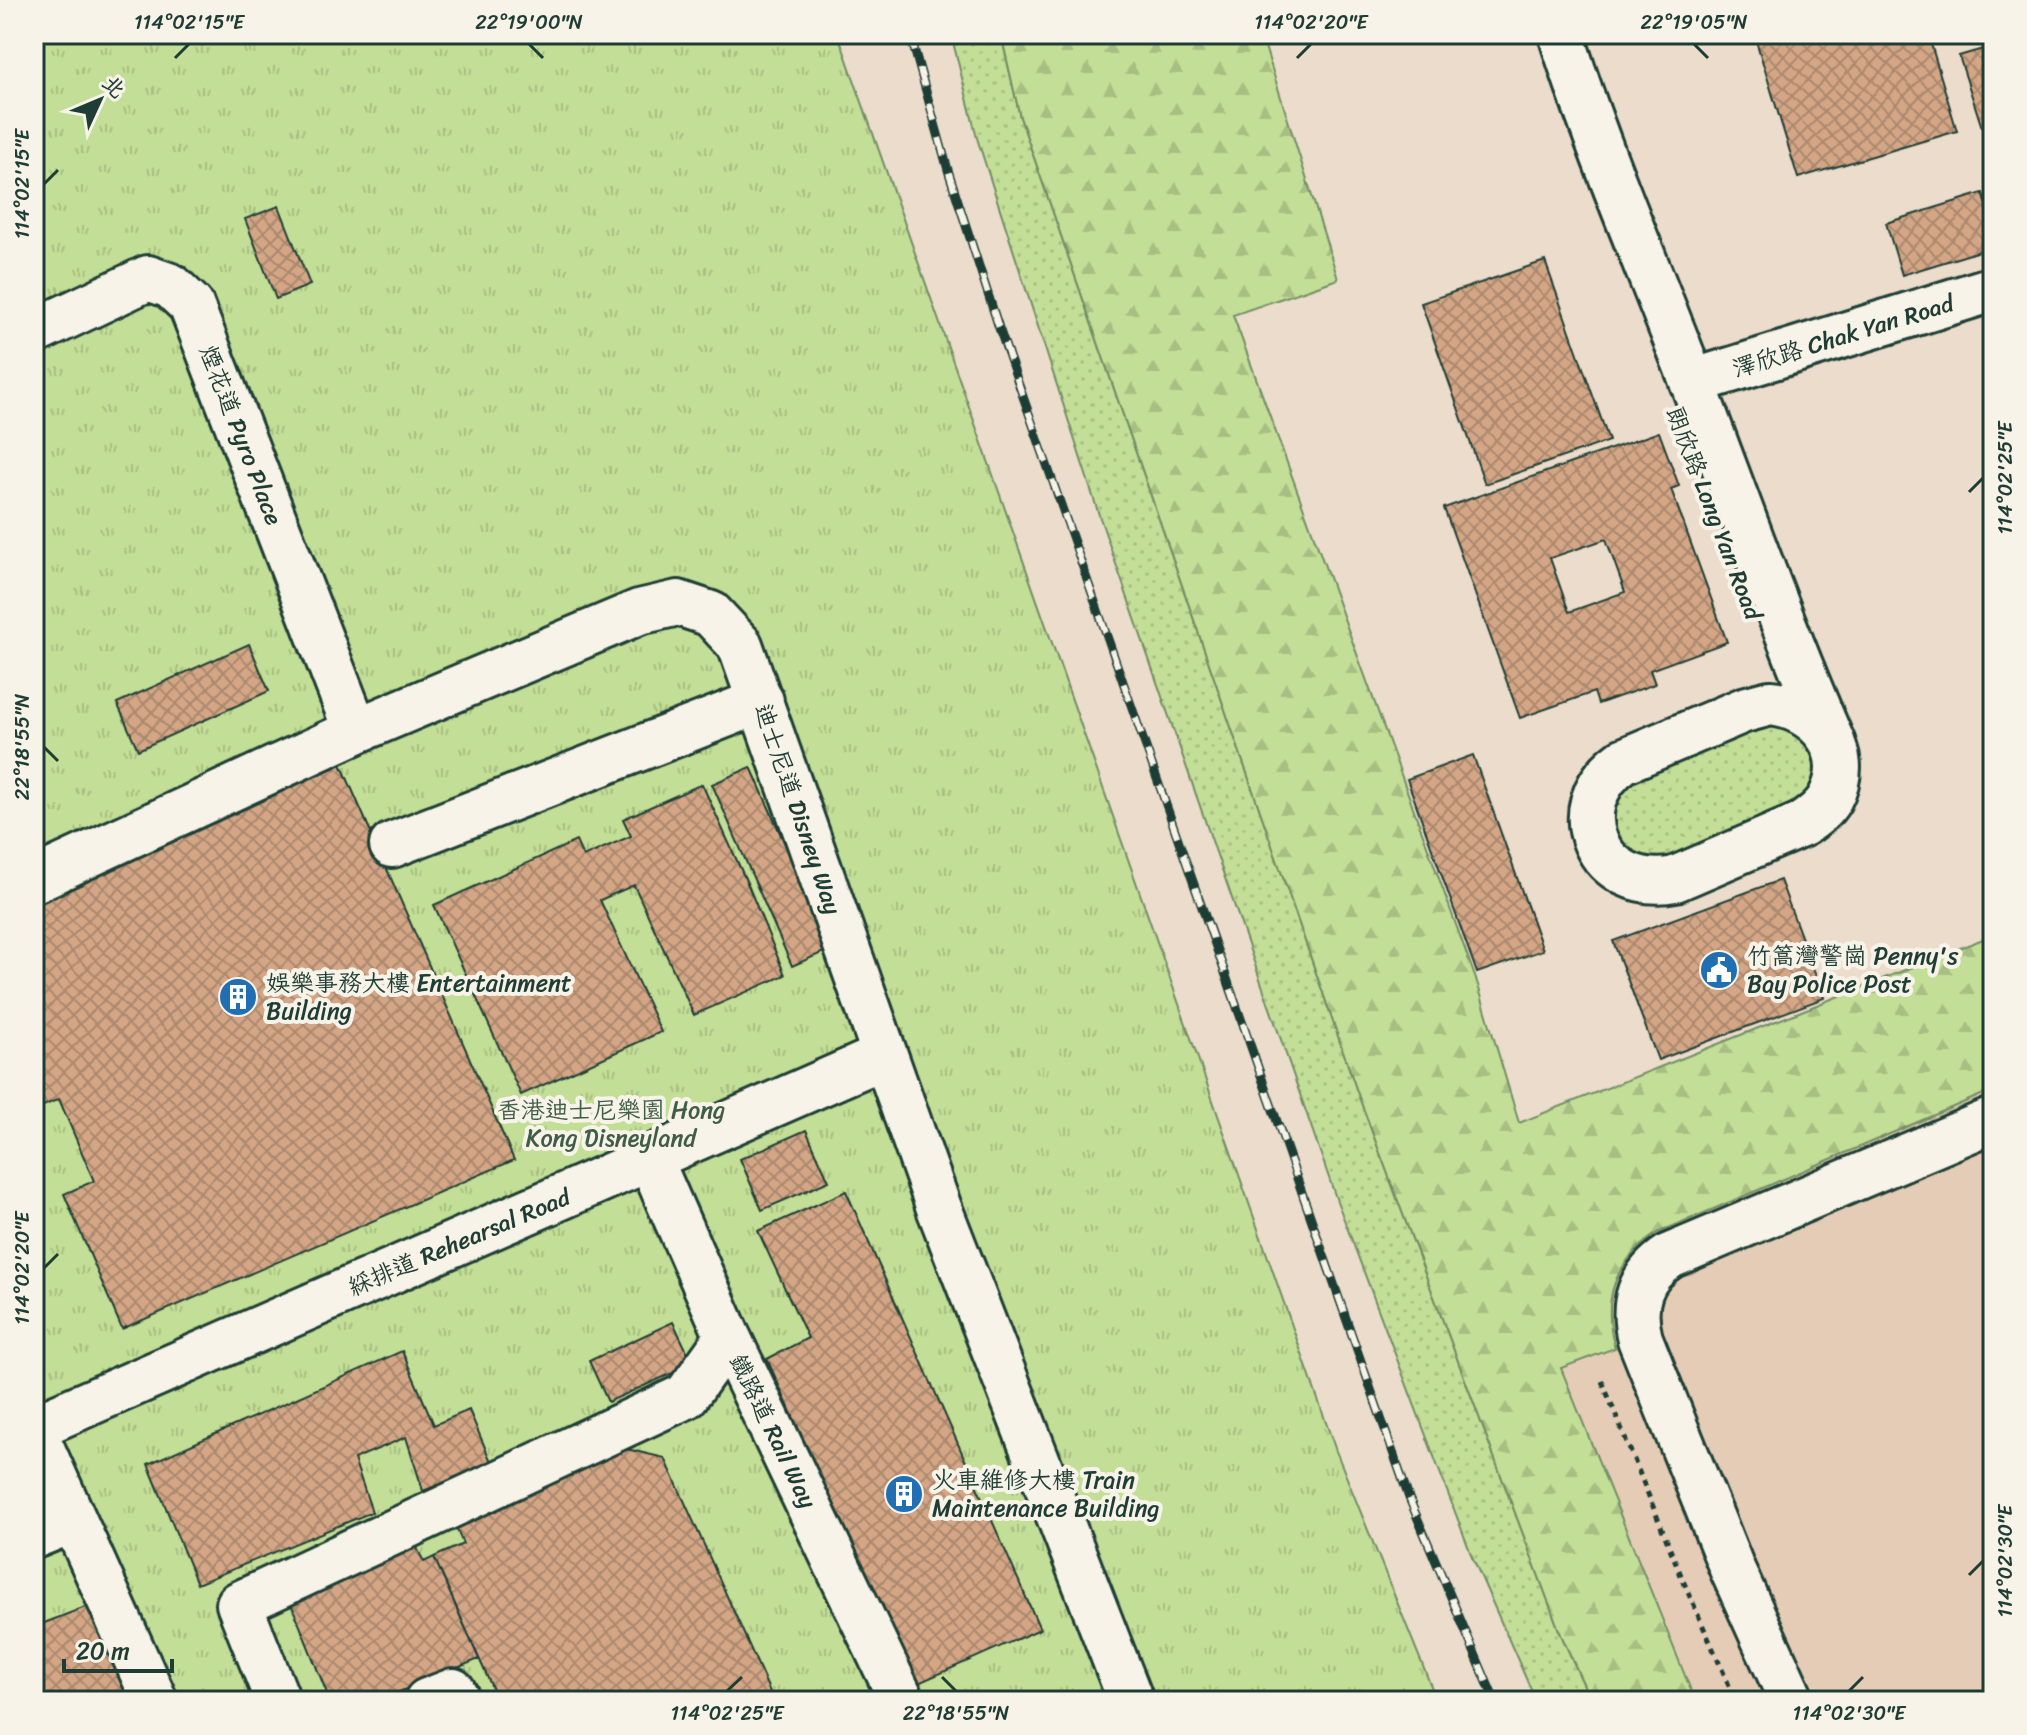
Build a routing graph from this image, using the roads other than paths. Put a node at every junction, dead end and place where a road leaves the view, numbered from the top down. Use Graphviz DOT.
graph roads {
  1 [pos="1561,34"];
  2 [pos="1993,289"];
  3 [pos="34,332"];
  4 [pos="1692,382"];
  5 [pos="1789,644"];
  6 [pos="761,701"];
  7 [pos="1744,710"];
  8 [pos="356,731"];
  9 [pos="1833,744"];
  10 [pos="392,845"];
  11 [pos="34,880"];
  12 [pos="884,1056"];
  13 [pos="1993,1120"];
  14 [pos="650,1159"];
  15 [pos="728,1337"];
  16 [pos="34,1429"];
  17 [pos="54,1528"];
  18 [pos="155,1701"];
  19 [pos="278,1701"];
  20 [pos="427,1701"];
  21 [pos="458,1701"];
  22 [pos="902,1701"];
  23 [pos="1131,1701"];
  24 [pos="1792,1701"];
  1 -- 4 [label="street, 朗欣路 Long Yan Road"];
  2 -- 4 [label="street, 澤欣路 Chak Yan Road"];
  3 -- 8 [label="street, 煙花道 Pyro Place"];
  4 -- 5 [label="street, 朗欣路 Long Yan Road"];
  5 -- 7 [label="street"];
  5 -- 9 [label="street, 朗欣路 Long Yan Road"];
  6 -- 8 [label="street, 迪士尼道 Disney Way"];
  6 -- 10 [label="street"];
  6 -- 12 [label="street, 迪士尼道 Disney Way"];
  7 -- 9 [label="street"];
  7 -- 9 [label="street"];
  8 -- 11 [label="street, 迪士尼道 Disney Way"];
  12 -- 14 [label="street, 綵排道 Rehearsal Road"];
  12 -- 23 [label="street, 迪士尼道 Disney Way"];
  13 -- 24 [label="street"];
  14 -- 15 [label="street, 鐵路道 Rail Way"];
  14 -- 16 [label="street, 綵排道 Rehearsal Road"];
  15 -- 19 [label="street"];
  15 -- 22 [label="street, 鐵路道 Rail Way"];
  16 -- 17 [label="street"];
  17 -- 18 [label="street"];
  20 -- 21 [label="street"];
}
